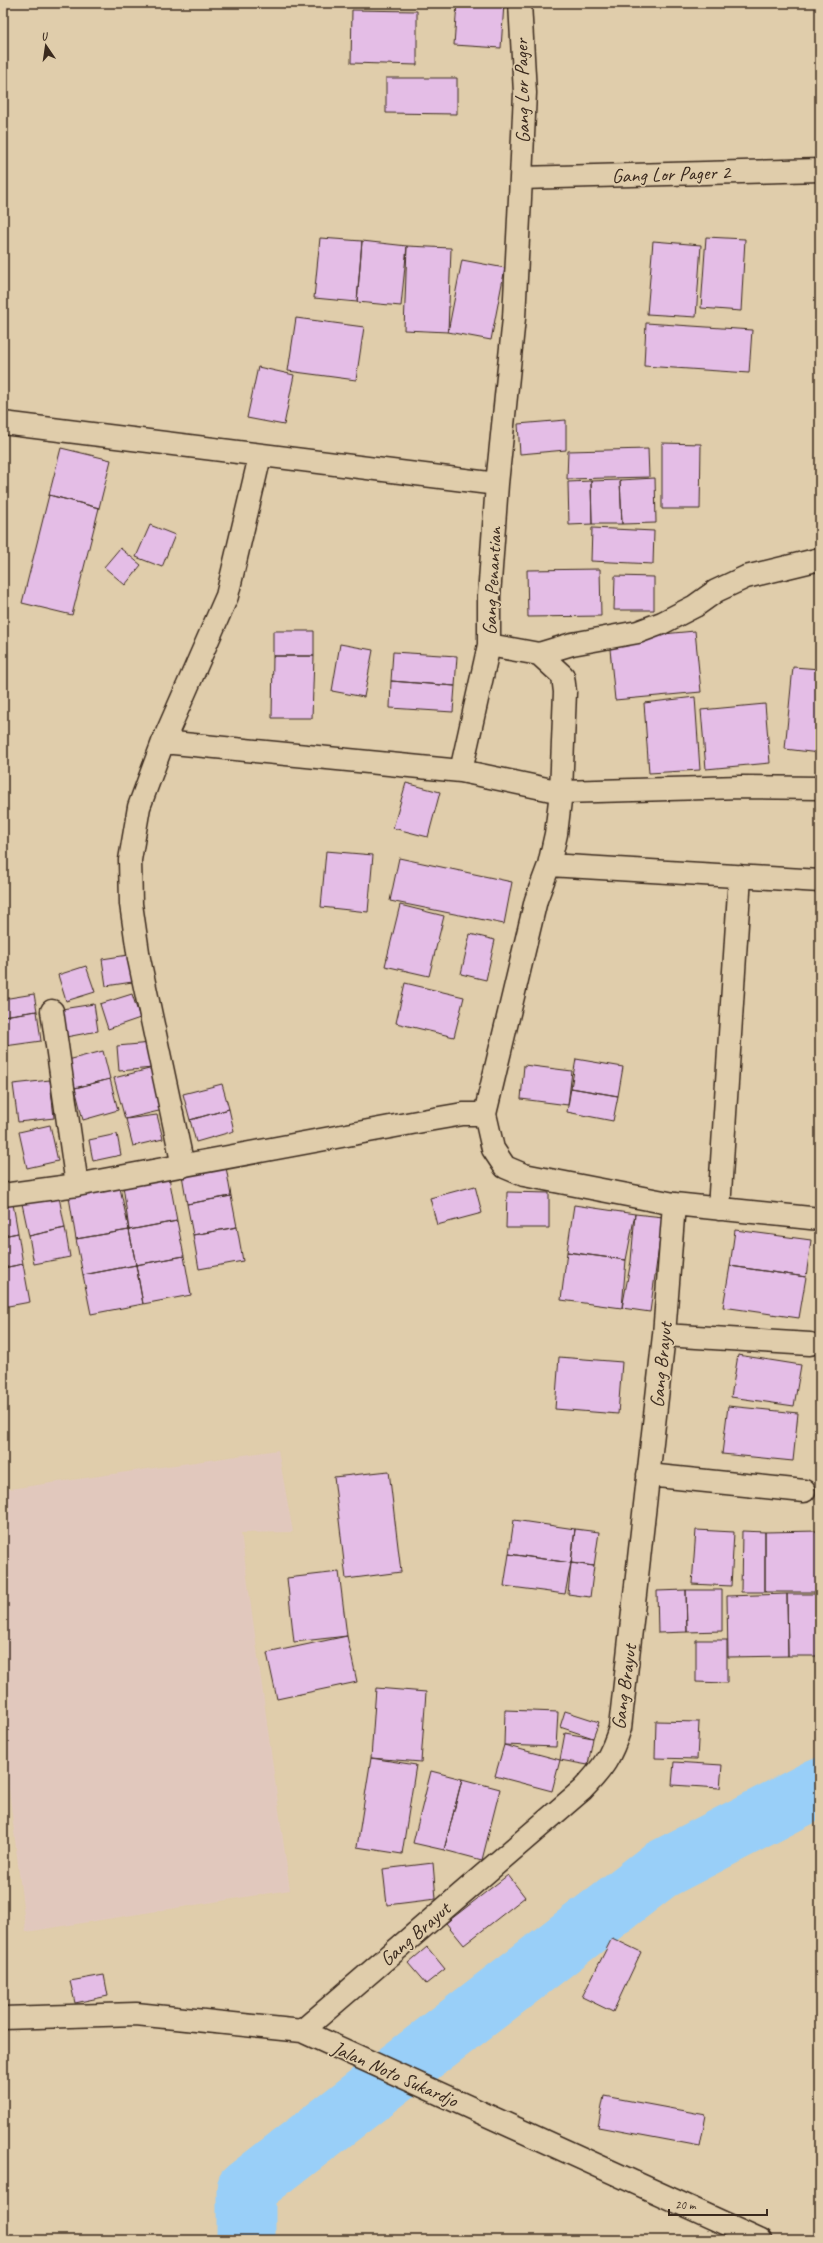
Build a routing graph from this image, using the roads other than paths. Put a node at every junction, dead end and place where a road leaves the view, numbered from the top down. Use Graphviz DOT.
graph roads {
  1 [pos="520,3"];
  2 [pos="820,170"];
  3 [pos="521,178"];
  4 [pos="3,423"];
  5 [pos="260,456"];
  6 [pos="497,484"];
  7 [pos="820,559"];
  8 [pos="489,645"];
  9 [pos="539,654"];
  10 [pos="163,742"];
  11 [pos="461,771"];
  12 [pos="820,788"];
  13 [pos="561,792"];
  14 [pos="549,865"];
  15 [pos="740,876"];
  16 [pos="820,881"];
  17 [pos="52,1010"];
  18 [pos="485,1114"];
  19 [pos="183,1166"];
  20 [pos="77,1185"];
  21 [pos="3,1194"];
  22 [pos="674,1204"];
  23 [pos="719,1209"];
  24 [pos="820,1219"];
  25 [pos="664,1334"];
  26 [pos="810,1344"];
  27 [pos="648,1476"];
  28 [pos="804,1492"];
  29 [pos="3,2018"];
  30 [pos="302,2031"];
  31 [pos="761,2240"];
  1 -- 3 [label="street, Gang Lor Pager"];
  2 -- 3 [label="street, Gang Lor Pager 2"];
  3 -- 6 [label="street, Gang Lor Pager"];
  4 -- 5 [label="street"];
  5 -- 6 [label="street"];
  5 -- 10 [label="street"];
  6 -- 8 [label="street, Gang Penantian"];
  7 -- 9 [label="street"];
  8 -- 9 [label="street, Gang Penantian"];
  8 -- 11 [label="street"];
  9 -- 13 [label="street"];
  10 -- 11 [label="street"];
  10 -- 19 [label="street"];
  11 -- 13 [label="street"];
  12 -- 13 [label="street"];
  13 -- 14 [label="street"];
  14 -- 15 [label="street"];
  14 -- 18 [label="street"];
  15 -- 16 [label="street"];
  15 -- 23 [label="street"];
  17 -- 20 [label="street"];
  18 -- 19 [label="street"];
  18 -- 22 [label="street"];
  19 -- 20 [label="street"];
  20 -- 21 [label="street"];
  22 -- 23 [label="street"];
  22 -- 25 [label="street, Gang Brayut"];
  23 -- 24 [label="street"];
  25 -- 26 [label="street"];
  25 -- 27 [label="street, Gang Brayut"];
  27 -- 28 [label="street"];
  27 -- 30 [label="street, Gang Brayut"];
  29 -- 30 [label="street, Jalan Noto Sukardjo"];
  30 -- 31 [label="street, Jalan Noto Sukardjo"];
}
